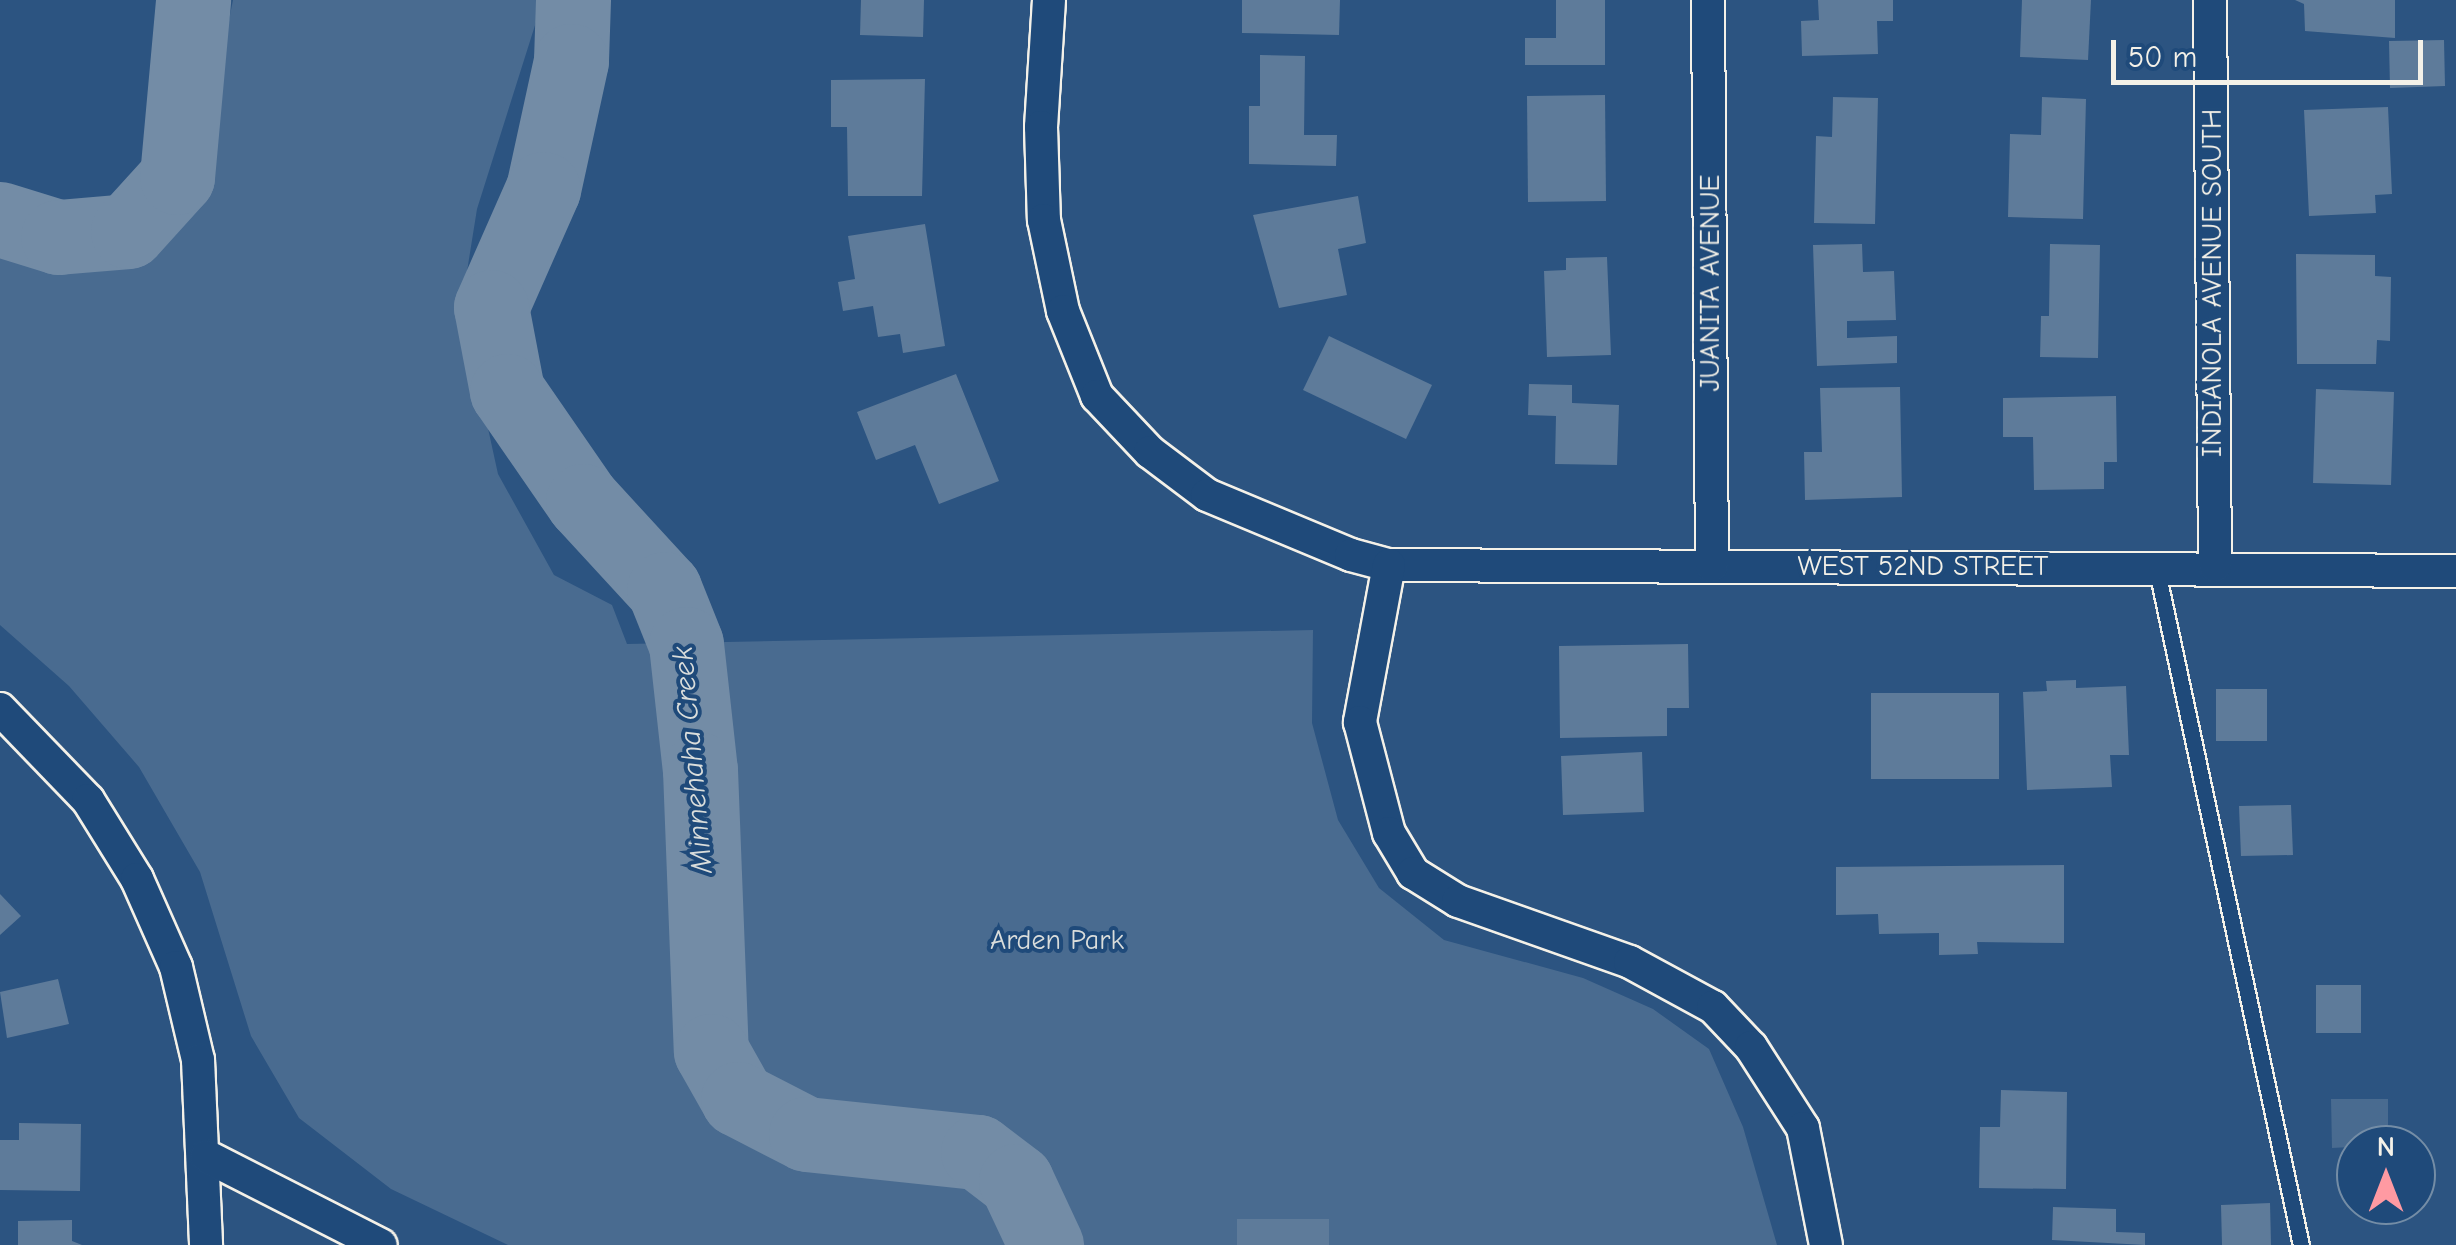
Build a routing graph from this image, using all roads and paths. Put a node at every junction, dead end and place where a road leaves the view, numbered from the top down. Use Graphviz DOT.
graph roads {
  1 [pos="1049,0"];
  2 [pos="1708,0"];
  3 [pos="2210,0"];
  4 [pos="1389,565"];
  5 [pos="1712,566"];
  6 [pos="2156,566"];
  7 [pos="2215,566"];
  8 [pos="2456,571"];
  9 [pos="0,708"];
  10 [pos="206,1156"];
  11 [pos="206,1245"];
  12 [pos="382,1245"];
  13 [pos="1826,1245"];
  14 [pos="2301,1245"];
  1 -- 4 [label="street"];
  2 -- 5 [label="street, JUANITA AVENUE"];
  3 -- 7 [label="street, INDIANOLA AVENUE SOUTH"];
  4 -- 5 [label="street, WEST 52ND STREET"];
  4 -- 13 [label="street"];
  5 -- 6 [label="street, WEST 52ND STREET"];
  6 -- 7 [label="street, WEST 52ND STREET"];
  6 -- 14 [label="lane"];
  7 -- 8 [label="street, WEST 52ND STREET"];
  9 -- 10 [label="street"];
  10 -- 11 [label="street"];
  10 -- 12 [label="street"];
}
